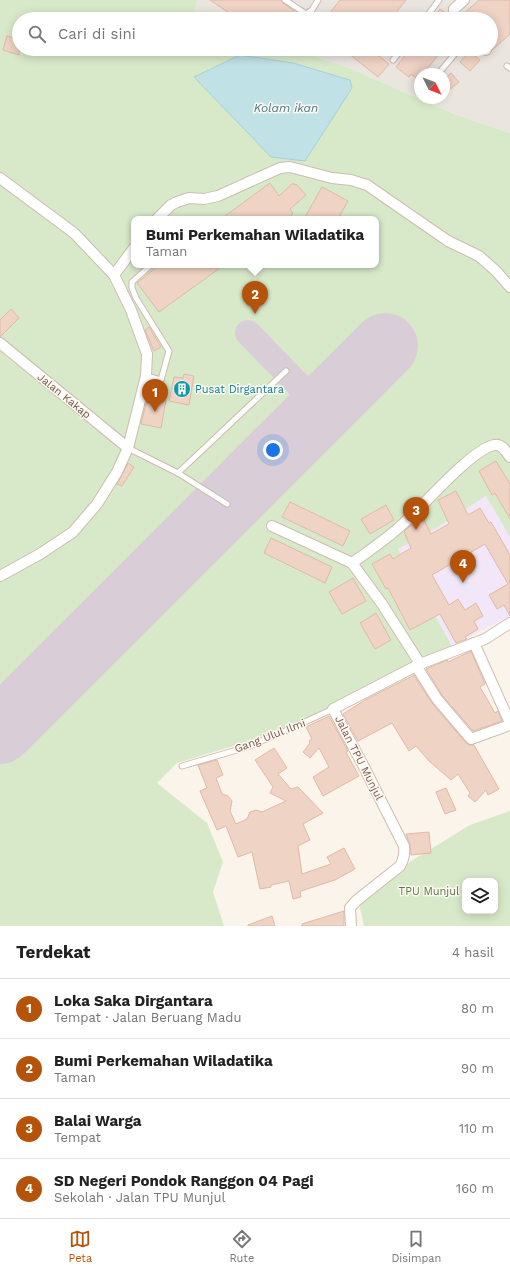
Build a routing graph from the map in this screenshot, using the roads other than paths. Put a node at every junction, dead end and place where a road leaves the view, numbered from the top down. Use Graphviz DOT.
graph roads {
  1 [pos="284,0"];
  2 [pos="318,0"];
  3 [pos="439,0"];
  4 [pos="464,0"];
  5 [pos="303,12"];
  6 [pos="309,12"];
  7 [pos="430,12"];
  8 [pos="454,12"];
  9 [pos="397,56"];
  10 [pos="453,56"];
  11 [pos="394,60"];
  12 [pos="443,68"];
  13 [pos="0,178"];
  14 [pos="160,216"];
  15 [pos="131,252"];
  16 [pos="148,268"];
  17 [pos="114,274"];
  18 [pos="510,287"];
  19 [pos="0,343"];
  20 [pos="286,371"];
  21 [pos="146,376"];
  22 [pos="128,448"];
  23 [pos="510,457"];
  24 [pos="178,473"];
  25 [pos="228,504"];
  26 [pos="272,526"];
  27 [pos="352,563"];
  28 [pos="0,576"];
  29 [pos="510,623"];
  30 [pos="474,643"];
  31 [pos="417,664"];
  32 [pos="333,709"];
  33 [pos="510,724"];
  34 [pos="182,766"];
  35 [pos="350,926"];
  1 -- 5 [label="lane"];
  2 -- 6 [label="lane"];
  3 -- 7 [label="lane"];
  4 -- 8 [label="street"];
  9 -- 11 [label="lane"];
  10 -- 12 [label="lane"];
  13 -- 17 [label="street"];
  14 -- 18 [label="street"];
  15 -- 17 [label="street"];
  16 -- 21 [label="lane"];
  17 -- 21 [label="street"];
  19 -- 22 [label="street, Jalan Kakap"];
  20 -- 24 [label="lane"];
  21 -- 22 [label="street"];
  22 -- 24 [label="lane"];
  22 -- 28 [label="street"];
  23 -- 27 [label="street"];
  24 -- 25 [label="lane"];
  26 -- 27 [label="street"];
  27 -- 31 [label="street"];
  29 -- 30 [label="street, Jalan TPU Munjul"];
  30 -- 31 [label="street, Jalan TPU Munjul"];
  30 -- 33 [label="street"];
  31 -- 32 [label="street, Jalan TPU Munjul"];
  31 -- 33 [label="street"];
  32 -- 34 [label="lane, Gang Ulul Ilmi"];
  32 -- 35 [label="street, Jalan TPU Munjul"];
}
